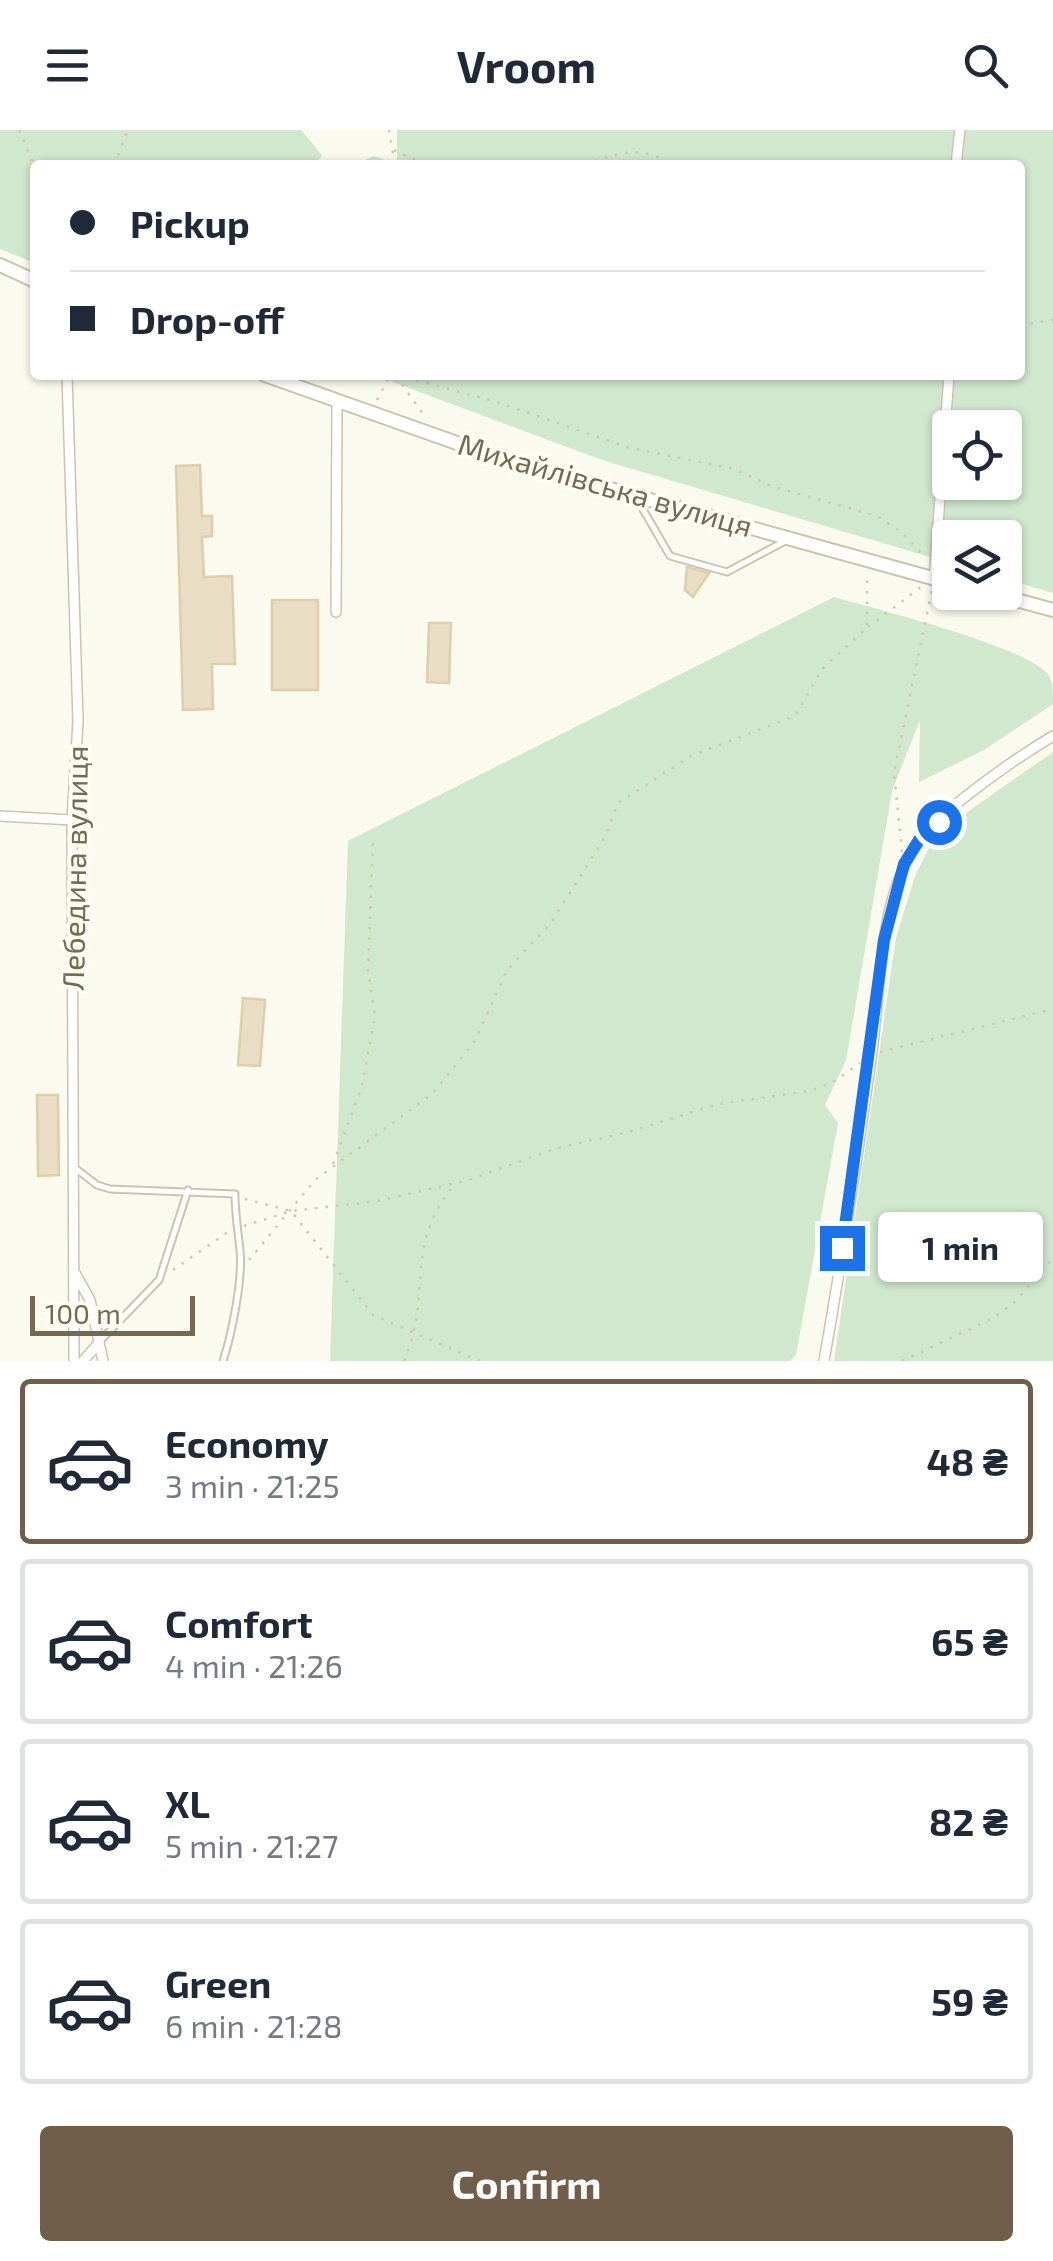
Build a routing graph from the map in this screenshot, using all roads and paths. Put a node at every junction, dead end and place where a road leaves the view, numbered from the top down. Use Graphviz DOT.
graph roads {
  1 [pos="19,130"];
  2 [pos="128,130"];
  3 [pos="388,130"];
  4 [pos="960,130"];
  5 [pos="394,150"];
  6 [pos="32,160"];
  7 [pos="116,160"];
  8 [pos="395,160"];
  9 [pos="415,160"];
  10 [pos="601,160"];
  11 [pos="665,160"];
  12 [pos="957,160"];
  13 [pos="0,265"];
  14 [pos="30,279"];
  15 [pos="1053,320"];
  16 [pos="1025,324"];
  17 [pos="68,380"];
  18 [pos="279,380"];
  19 [pos="390,380"];
  20 [pos="397,380"];
  21 [pos="412,380"];
  22 [pos="949,380"];
  23 [pos="337,402"];
  24 [pos="359,411"];
  25 [pos="442,440"];
  26 [pos="636,497"];
  27 [pos="938,520"];
  28 [pos="789,538"];
  29 [pos="866,560"];
  30 [pos="932,571"];
  31 [pos="932,574"];
  32 [pos="932,576"];
  33 [pos="932,584"];
  34 [pos="1022,602"];
  35 [pos="1053,610"];
  36 [pos="336,612"];
  37 [pos="867,628"];
  38 [pos="1053,736"];
  39 [pos="0,816"];
  40 [pos="72,820"];
  41 [pos="373,840"];
  42 [pos="904,864"];
  43 [pos="1053,1008"];
  44 [pos="871,1054"];
  45 [pos="72,1166"];
  46 [pos="332,1166"];
  47 [pos="456,1182"];
  48 [pos="188,1190"];
  49 [pos="235,1194"];
  50 [pos="291,1211"];
  51 [pos="234,1228"];
  52 [pos="1053,1258"];
  53 [pos="74,1270"];
  54 [pos="237,1278"];
  55 [pos="159,1280"];
  56 [pos="416,1332"];
  57 [pos="98,1344"];
  58 [pos="74,1361"];
  59 [pos="83,1361"];
  60 [pos="103,1361"];
  61 [pos="223,1361"];
  62 [pos="404,1361"];
  63 [pos="480,1361"];
  64 [pos="824,1361"];
  65 [pos="902,1361"];
  1 -- 6 [label="path"];
  2 -- 7 [label="path"];
  3 -- 5 [label="path"];
  4 -- 12 [label="street"];
  5 -- 8 [label="path"];
  5 -- 9 [label="path"];
  10 -- 11 [label="path"];
  13 -- 14 [label="main road"];
  15 -- 16 [label="path"];
  17 -- 40 [label="street, Лебедина вулиця"];
  18 -- 23 [label="main road, Михайлівська вулиця"];
  19 -- 24 [label="path"];
  20 -- 25 [label="path"];
  21 -- 30 [label="path"];
  22 -- 27 [label="street"];
  23 -- 24 [label="main road, Михайлівська вулиця"];
  23 -- 36 [label="street"];
  24 -- 25 [label="main road, Михайлівська вулиця"];
  25 -- 26 [label="main road, Михайлівська вулиця"];
  26 -- 28 [label="main road, Михайлівська вулиця"];
  26 -- 28 [label="lane"];
  28 -- 29 [label="main road, Михайлівська вулиця"];
  29 -- 31 [label="main road, Михайлівська вулиця"];
  29 -- 37 [label="path"];
  32 -- 37 [label="path"];
  33 -- 42 [label="path"];
  34 -- 35 [label="main road"];
  37 -- 46 [label="path"];
  38 -- 42 [label="street"];
  39 -- 40 [label="street"];
  40 -- 45 [label="street, Лебедина вулиця"];
  41 -- 46 [label="path"];
  42 -- 44 [label="street"];
  43 -- 44 [label="path"];
  44 -- 47 [label="path"];
  44 -- 64 [label="street"];
  45 -- 48 [label="lane"];
  45 -- 53 [label="street, Лебедина вулиця"];
  46 -- 50 [label="path"];
  47 -- 50 [label="path"];
  47 -- 56 [label="path"];
  48 -- 49 [label="lane"];
  48 -- 55 [label="lane"];
  49 -- 50 [label="path"];
  49 -- 51 [label="lane"];
  50 -- 51 [label="path"];
  50 -- 54 [label="path"];
  50 -- 56 [label="path"];
  51 -- 54 [label="lane"];
  51 -- 55 [label="path"];
  52 -- 65 [label="path"];
  53 -- 57 [label="street"];
  53 -- 58 [label="street, Лебедина вулиця"];
  54 -- 61 [label="lane"];
  55 -- 57 [label="lane"];
  56 -- 62 [label="path"];
  56 -- 63 [label="path"];
  57 -- 59 [label="street"];
  57 -- 60 [label="street"];
}
